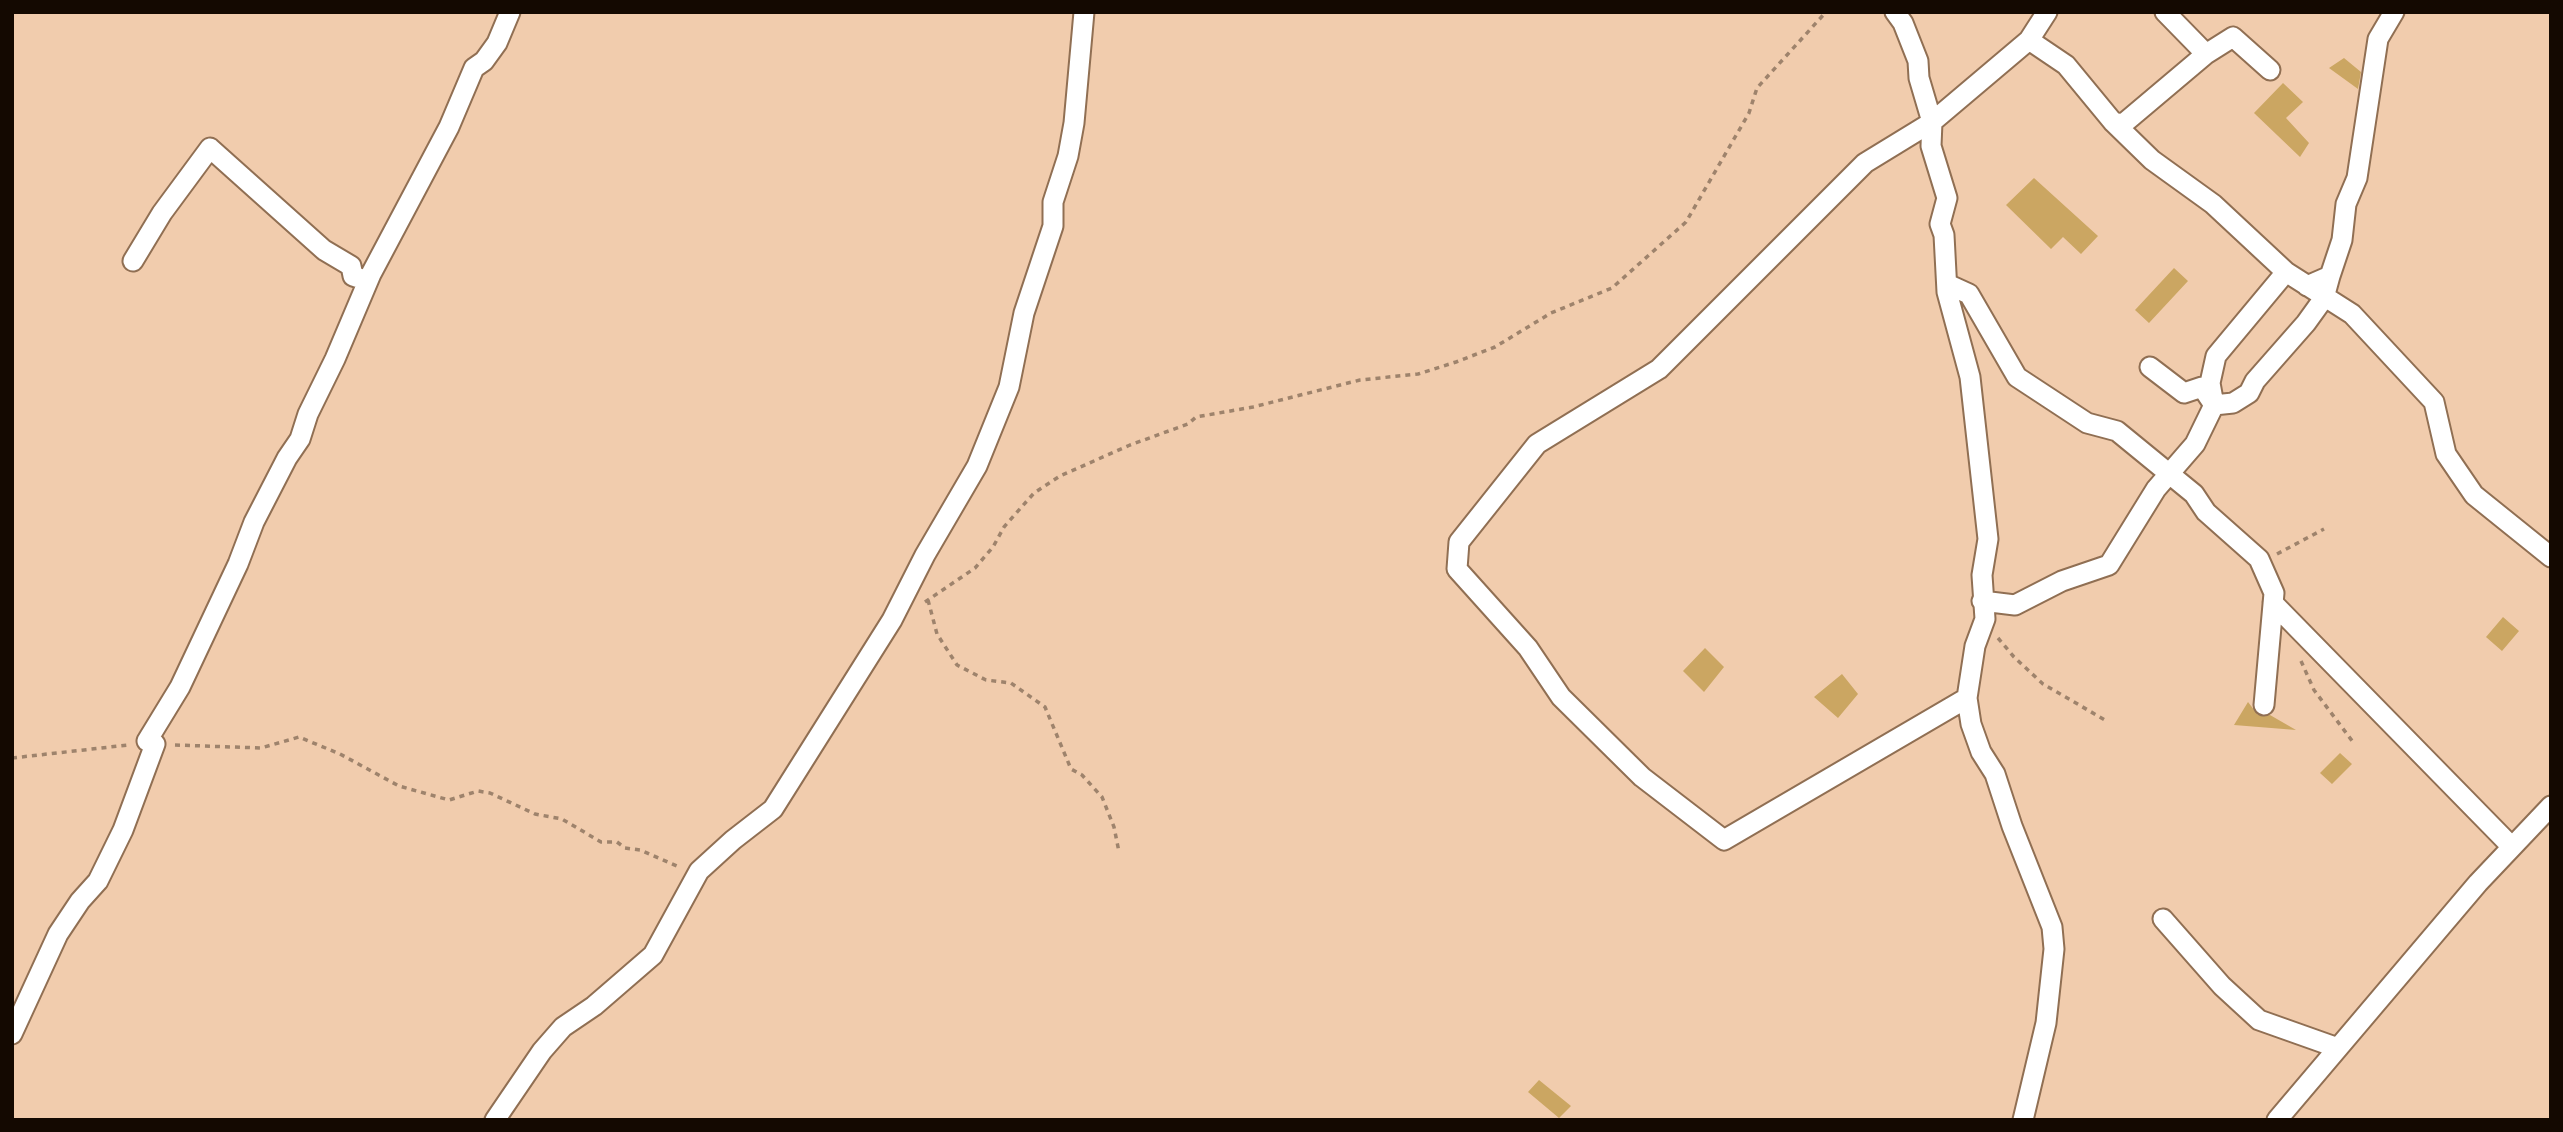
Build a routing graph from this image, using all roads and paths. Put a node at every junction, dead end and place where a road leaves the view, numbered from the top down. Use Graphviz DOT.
graph roads {
  1 [pos="510,12"];
  2 [pos="1084,12"];
  3 [pos="1826,12"];
  4 [pos="1895,12"];
  5 [pos="2047,12"];
  6 [pos="2165,12"];
  7 [pos="2394,12"];
  8 [pos="2029,40"];
  9 [pos="2206,54"];
  10 [pos="2270,70"];
  11 [pos="1932,122"];
  12 [pos="2113,122"];
  13 [pos="133,261"];
  14 [pos="2286,272"];
  15 [pos="2330,276"];
  16 [pos="368,281"];
  17 [pos="1947,284"];
  18 [pos="2307,286"];
  19 [pos="2324,298"];
  20 [pos="2151,367"];
  21 [pos="2214,405"];
  22 [pos="2184,457"];
  23 [pos="2170,473"];
  24 [pos="2194,494"];
  25 [pos="2324,529"];
  26 [pos="2551,557"];
  27 [pos="2259,559"];
  28 [pos="928,600"];
  29 [pos="2273,603"];
  30 [pos="1984,610"];
  31 [pos="892,620"];
  32 [pos="2295,650"];
  33 [pos="1967,698"];
  34 [pos="2264,705"];
  35 [pos="2105,720"];
  36 [pos="2353,741"];
  37 [pos="151,743"];
  38 [pos="12,758"];
  39 [pos="2548,814"];
  40 [pos="2511,847"];
  41 [pos="1119,852"];
  42 [pos="699,871"];
  43 [pos="2164,919"];
  44 [pos="12,1034"];
  45 [pos="2338,1048"];
  46 [pos="495,1120"];
  47 [pos="2024,1120"];
  48 [pos="2277,1120"];
  1 -- 16 [label="street"];
  2 -- 31 [label="street"];
  3 -- 28 [label="path"];
  4 -- 11 [label="street"];
  5 -- 8 [label="street"];
  6 -- 9 [label="street"];
  7 -- 15 [label="street"];
  8 -- 11 [label="street"];
  8 -- 12 [label="street"];
  9 -- 10 [label="street"];
  9 -- 12 [label="street"];
  11 -- 17 [label="street"];
  11 -- 33 [label="street"];
  12 -- 14 [label="street"];
  13 -- 16 [label="street"];
  14 -- 18 [label="street"];
  14 -- 21 [label="street"];
  15 -- 18 [label="street"];
  15 -- 19 [label="street"];
  16 -- 37 [label="street"];
  17 -- 23 [label="street"];
  17 -- 30 [label="street"];
  18 -- 19 [label="street"];
  19 -- 21 [label="street"];
  19 -- 26 [label="street"];
  20 -- 21 [label="street"];
  21 -- 22 [label="street"];
  22 -- 23 [label="street"];
  22 -- 24 [label="street"];
  23 -- 24 [label="street"];
  23 -- 30 [label="street"];
  24 -- 27 [label="street"];
  25 -- 27 [label="path"];
  27 -- 29 [label="street"];
  28 -- 31 [label="path"];
  28 -- 41 [label="path"];
  29 -- 34 [label="street"];
  29 -- 40 [label="street"];
  30 -- 33 [label="street"];
  30 -- 35 [label="path"];
  31 -- 42 [label="street"];
  32 -- 36 [label="path"];
  33 -- 47 [label="street"];
  37 -- 38 [label="path"];
  37 -- 42 [label="path"];
  37 -- 44 [label="street"];
  39 -- 40 [label="street"];
  40 -- 45 [label="street"];
  42 -- 46 [label="street"];
  43 -- 45 [label="street"];
  45 -- 48 [label="street"];
}
